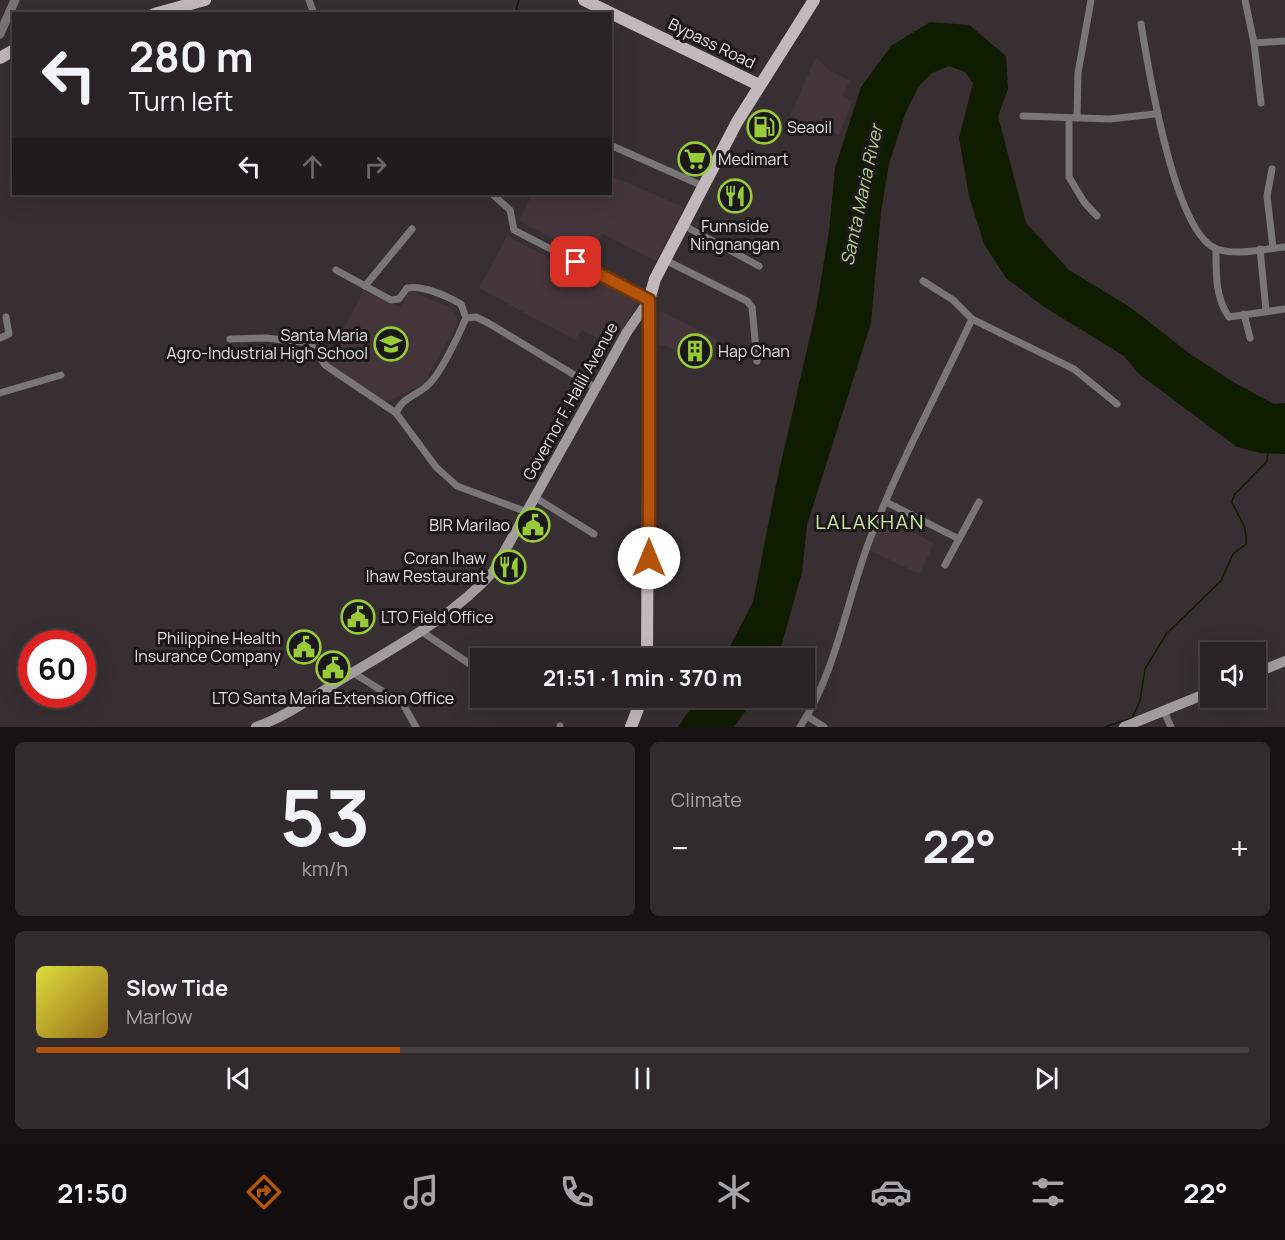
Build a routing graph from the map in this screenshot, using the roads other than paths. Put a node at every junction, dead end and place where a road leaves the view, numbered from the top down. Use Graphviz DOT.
graph roads {
  1 [pos="15,0"];
  2 [pos="205,0"];
  3 [pos="584,0"];
  4 [pos="814,0"];
  5 [pos="1092,0"];
  6 [pos="1245,0"];
  7 [pos="161,12"];
  8 [pos="609,12"];
  9 [pos="612,14"];
  10 [pos="1141,24"];
  11 [pos="0,34"];
  12 [pos="1285,41"];
  13 [pos="1254,43"];
  14 [pos="759,85"];
  15 [pos="1261,103"];
  16 [pos="1155,114"];
  17 [pos="1023,116"];
  18 [pos="1073,119"];
  19 [pos="612,146"];
  20 [pos="1272,170"];
  21 [pos="703,186"];
  22 [pos="493,195"];
  23 [pos="1096,216"];
  24 [pos="683,225"];
  25 [pos="412,229"];
  26 [pos="1285,246"];
  27 [pos="1273,248"];
  28 [pos="1216,249"];
  29 [pos="1260,249"];
  30 [pos="665,260"];
  31 [pos="759,266"];
  32 [pos="336,270"];
  33 [pos="923,280"];
  34 [pos="364,286"];
  35 [pos="649,300"];
  36 [pos="1285,309"];
  37 [pos="1266,310"];
  38 [pos="1244,314"];
  39 [pos="6,318"];
  40 [pos="466,318"];
  41 [pos="972,319"];
  42 [pos="0,338"];
  43 [pos="1250,338"];
  44 [pos="230,339"];
  45 [pos="756,361"];
  46 [pos="61,375"];
  47 [pos="596,388"];
  48 [pos="0,393"];
  49 [pos="1117,404"];
  50 [pos="396,413"];
  51 [pos="537,498"];
  52 [pos="886,502"];
  53 [pos="979,502"];
  54 [pos="527,512"];
  55 [pos="594,534"];
  56 [pos="959,539"];
  57 [pos="945,565"];
  58 [pos="421,631"];
  59 [pos="647,648"];
  60 [pos="1285,661"];
  61 [pos="470,664"];
  62 [pos="1266,669"];
  63 [pos="352,672"];
  64 [pos="1200,696"];
  65 [pos="638,708"];
  66 [pos="1164,711"];
  67 [pos="807,716"];
  68 [pos="256,727"];
  69 [pos="416,727"];
  70 [pos="631,727"];
  71 [pos="800,727"];
  72 [pos="824,727"];
  73 [pos="1124,727"];
  74 [pos="1171,727"];
  1 -- 11 [label="street"];
  2 -- 7 [label="main road"];
  3 -- 8 [label="main road, Bypass Road"];
  4 -- 14 [label="main road, Governor F. Halili Avenue"];
  5 -- 18 [label="street"];
  6 -- 13 [label="street"];
  9 -- 14 [label="main road, Bypass Road"];
  10 -- 16 [label="street"];
  12 -- 13 [label="street"];
  13 -- 15 [label="street"];
  14 -- 21 [label="main road, Governor F. Halili Avenue"];
  16 -- 18 [label="street"];
  16 -- 28 [label="street"];
  17 -- 18 [label="street"];
  18 -- 23 [label="street"];
  19 -- 21 [label="street"];
  20 -- 27 [label="street"];
  21 -- 24 [label="main road, Governor F. Halili Avenue"];
  22 -- 35 [label="street"];
  24 -- 30 [label="main road, Governor F. Halili Avenue"];
  24 -- 31 [label="street"];
  25 -- 34 [label="street"];
  26 -- 27 [label="street"];
  27 -- 29 [label="street"];
  28 -- 29 [label="street"];
  28 -- 38 [label="street"];
  29 -- 37 [label="street"];
  30 -- 35 [label="main road, Governor F. Halili Avenue"];
  30 -- 45 [label="street"];
  32 -- 34 [label="street"];
  33 -- 41 [label="street"];
  34 -- 40 [label="street"];
  35 -- 47 [label="main road, Governor F. Halili Avenue"];
  35 -- 59 [label="main road"];
  36 -- 37 [label="street"];
  37 -- 38 [label="street"];
  38 -- 43 [label="street"];
  39 -- 42 [label="street"];
  40 -- 47 [label="street"];
  40 -- 50 [label="street"];
  41 -- 49 [label="street"];
  41 -- 52 [label="street"];
  44 -- 50 [label="street"];
  46 -- 48 [label="street"];
  47 -- 51 [label="main road, Governor F. Halili Avenue"];
  50 -- 54 [label="street"];
  51 -- 54 [label="main road, Governor F. Halili Avenue"];
  51 -- 55 [label="street"];
  52 -- 56 [label="street"];
  52 -- 67 [label="street"];
  53 -- 56 [label="street"];
  54 -- 58 [label="main road, Governor F. Halili Avenue"];
  56 -- 57 [label="street"];
  58 -- 61 [label="street"];
  58 -- 63 [label="main road, Governor F. Halili Avenue"];
  60 -- 62 [label="main road"];
  63 -- 68 [label="main road, Governor F. Halili Avenue"];
  63 -- 69 [label="street"];
  64 -- 66 [label="main road"];
  65 -- 70 [label="main road"];
  66 -- 73 [label="main road"];
  66 -- 74 [label="street"];
  67 -- 71 [label="street"];
  67 -- 72 [label="street"];
}
